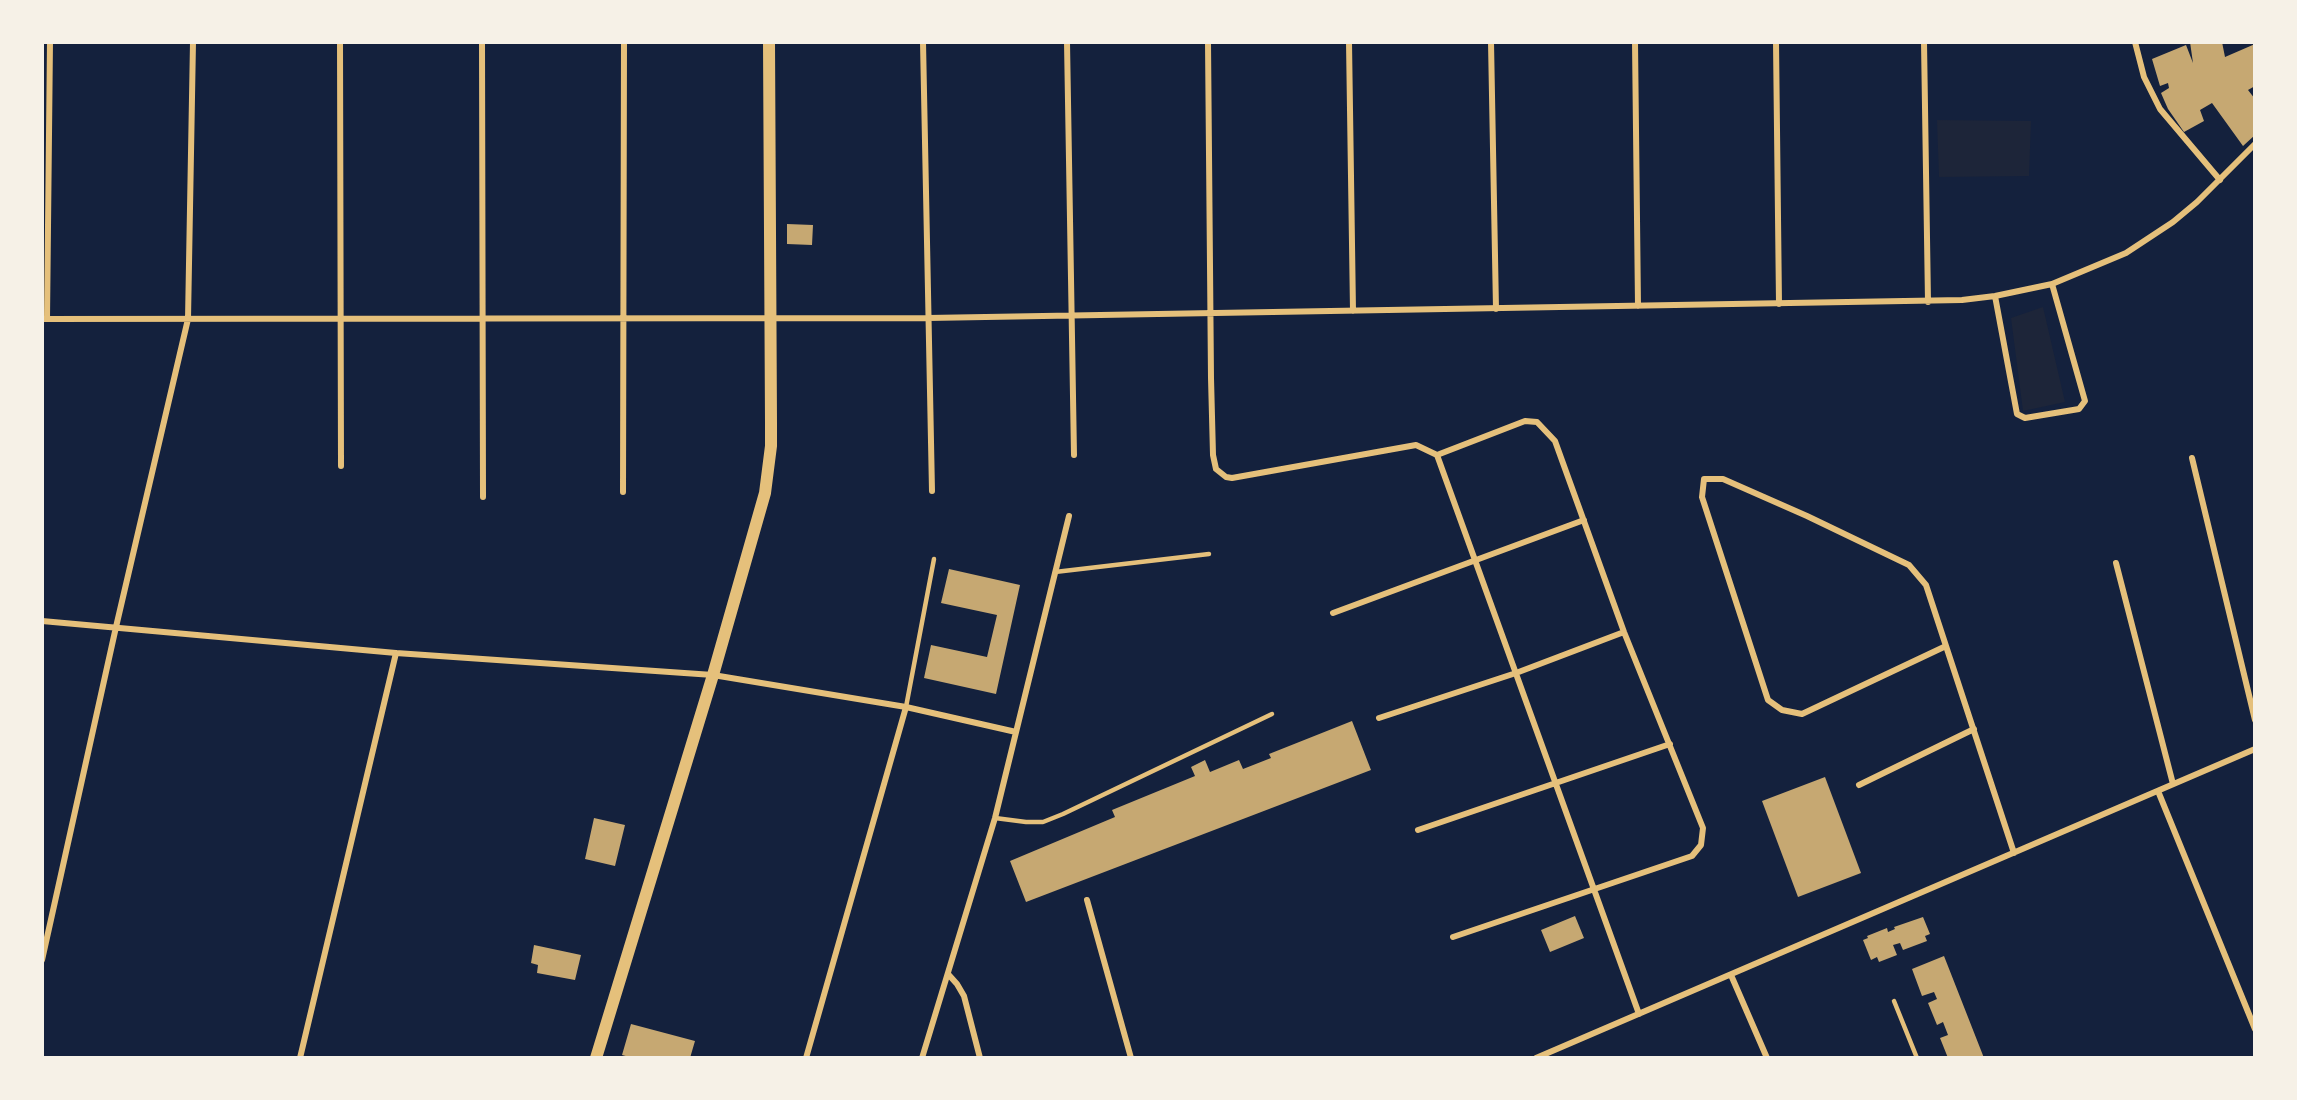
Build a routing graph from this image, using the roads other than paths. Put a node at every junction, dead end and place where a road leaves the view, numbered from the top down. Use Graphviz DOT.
graph roads {
  1 [pos="50,42"];
  2 [pos="193,42"];
  3 [pos="340,42"];
  4 [pos="482,42"];
  5 [pos="624,42"];
  6 [pos="769,42"];
  7 [pos="923,42"];
  8 [pos="1067,42"];
  9 [pos="1208,42"];
  10 [pos="1349,42"];
  11 [pos="1491,42"];
  12 [pos="1635,42"];
  13 [pos="1776,42"];
  14 [pos="1924,42"];
  15 [pos="2135,42"];
  16 [pos="2255,144"];
  17 [pos="2220,180"];
  18 [pos="2052,284"];
  19 [pos="1995,296"];
  20 [pos="1928,302"];
  21 [pos="1779,304"];
  22 [pos="1638,306"];
  23 [pos="1496,309"];
  24 [pos="1353,311"];
  25 [pos="1210,313"];
  26 [pos="1071,315"];
  27 [pos="928,318"];
  28 [pos="44,319"];
  29 [pos="188,319"];
  30 [pos="341,319"];
  31 [pos="482,319"];
  32 [pos="623,319"];
  33 [pos="770,319"];
  34 [pos="1074,455"];
  35 [pos="1437,455"];
  36 [pos="2192,458"];
  37 [pos="341,466"];
  38 [pos="932,491"];
  39 [pos="623,492"];
  40 [pos="483,497"];
  41 [pos="1069,516"];
  42 [pos="1584,520"];
  43 [pos="1209,554"];
  44 [pos="934,559"];
  45 [pos="1476,561"];
  46 [pos="2116,563"];
  47 [pos="1055,572"];
  48 [pos="1333,613"];
  49 [pos="42,621"];
  50 [pos="116,627"];
  51 [pos="1624,632"];
  52 [pos="1946,646"];
  53 [pos="396,653"];
  54 [pos="1516,673"];
  55 [pos="713,675"];
  56 [pos="906,707"];
  57 [pos="1272,714"];
  58 [pos="1379,718"];
  59 [pos="2255,720"];
  60 [pos="1974,729"];
  61 [pos="1016,732"];
  62 [pos="1670,744"];
  63 [pos="2255,749"];
  64 [pos="1556,783"];
  65 [pos="1859,784"];
  66 [pos="2173,784"];
  67 [pos="2158,791"];
  68 [pos="995,818"];
  69 [pos="1418,830"];
  70 [pos="2014,853"];
  71 [pos="1594,889"];
  72 [pos="1086,900"];
  73 [pos="1453,937"];
  74 [pos="42,960"];
  75 [pos="948,974"];
  76 [pos="1731,975"];
  77 [pos="1894,1001"];
  78 [pos="1639,1014"];
  79 [pos="2255,1029"];
  80 [pos="300,1058"];
  81 [pos="596,1058"];
  82 [pos="806,1058"];
  83 [pos="922,1058"];
  84 [pos="980,1058"];
  85 [pos="1131,1058"];
  86 [pos="1536,1058"];
  87 [pos="1767,1058"];
  88 [pos="1917,1058"];
  1 -- 28 [label="street"];
  2 -- 29 [label="street"];
  3 -- 30 [label="street"];
  4 -- 31 [label="street"];
  5 -- 32 [label="street"];
  6 -- 33 [label="main road"];
  7 -- 27 [label="street"];
  8 -- 26 [label="street"];
  9 -- 25 [label="street"];
  10 -- 24 [label="street"];
  11 -- 23 [label="street"];
  12 -- 22 [label="street"];
  13 -- 21 [label="street"];
  14 -- 20 [label="street"];
  15 -- 17 [label="street"];
  16 -- 17 [label="street"];
  17 -- 18 [label="street"];
  18 -- 19 [label="street"];
  18 -- 19 [label="street"];
  19 -- 20 [label="street"];
  20 -- 21 [label="street"];
  21 -- 22 [label="street"];
  22 -- 23 [label="street"];
  23 -- 24 [label="street"];
  24 -- 25 [label="street"];
  25 -- 26 [label="street"];
  25 -- 35 [label="street"];
  26 -- 27 [label="street"];
  26 -- 34 [label="street"];
  27 -- 33 [label="street"];
  27 -- 38 [label="street"];
  28 -- 29 [label="street"];
  29 -- 30 [label="street"];
  29 -- 50 [label="street"];
  30 -- 31 [label="street"];
  30 -- 37 [label="street"];
  31 -- 32 [label="street"];
  31 -- 40 [label="street"];
  32 -- 33 [label="street"];
  32 -- 39 [label="street"];
  33 -- 55 [label="main road"];
  35 -- 42 [label="street"];
  35 -- 45 [label="street"];
  36 -- 59 [label="street"];
  41 -- 47 [label="street"];
  42 -- 45 [label="street"];
  42 -- 51 [label="street"];
  43 -- 47 [label="lane"];
  44 -- 56 [label="lane"];
  45 -- 48 [label="street"];
  45 -- 54 [label="street"];
  46 -- 66 [label="street"];
  47 -- 61 [label="street"];
  49 -- 50 [label="street"];
  50 -- 53 [label="street"];
  50 -- 74 [label="street"];
  51 -- 54 [label="street"];
  51 -- 62 [label="street"];
  52 -- 52 [label="street"];
  52 -- 60 [label="street"];
  53 -- 55 [label="street"];
  53 -- 80 [label="street"];
  54 -- 58 [label="street"];
  54 -- 64 [label="street"];
  55 -- 56 [label="street"];
  55 -- 81 [label="main road"];
  56 -- 61 [label="street"];
  56 -- 82 [label="street"];
  57 -- 68 [label="lane"];
  60 -- 65 [label="street"];
  60 -- 70 [label="street"];
  61 -- 68 [label="street"];
  62 -- 64 [label="street"];
  62 -- 71 [label="street"];
  63 -- 66 [label="street"];
  64 -- 69 [label="street"];
  64 -- 71 [label="street"];
  66 -- 67 [label="street"];
  67 -- 70 [label="street"];
  67 -- 79 [label="street"];
  68 -- 75 [label="street"];
  70 -- 76 [label="street"];
  71 -- 73 [label="street"];
  71 -- 78 [label="street"];
  72 -- 85 [label="street"];
  75 -- 83 [label="street"];
  75 -- 84 [label="street"];
  76 -- 78 [label="street"];
  76 -- 87 [label="street"];
  77 -- 88 [label="lane"];
  78 -- 86 [label="street"];
}
